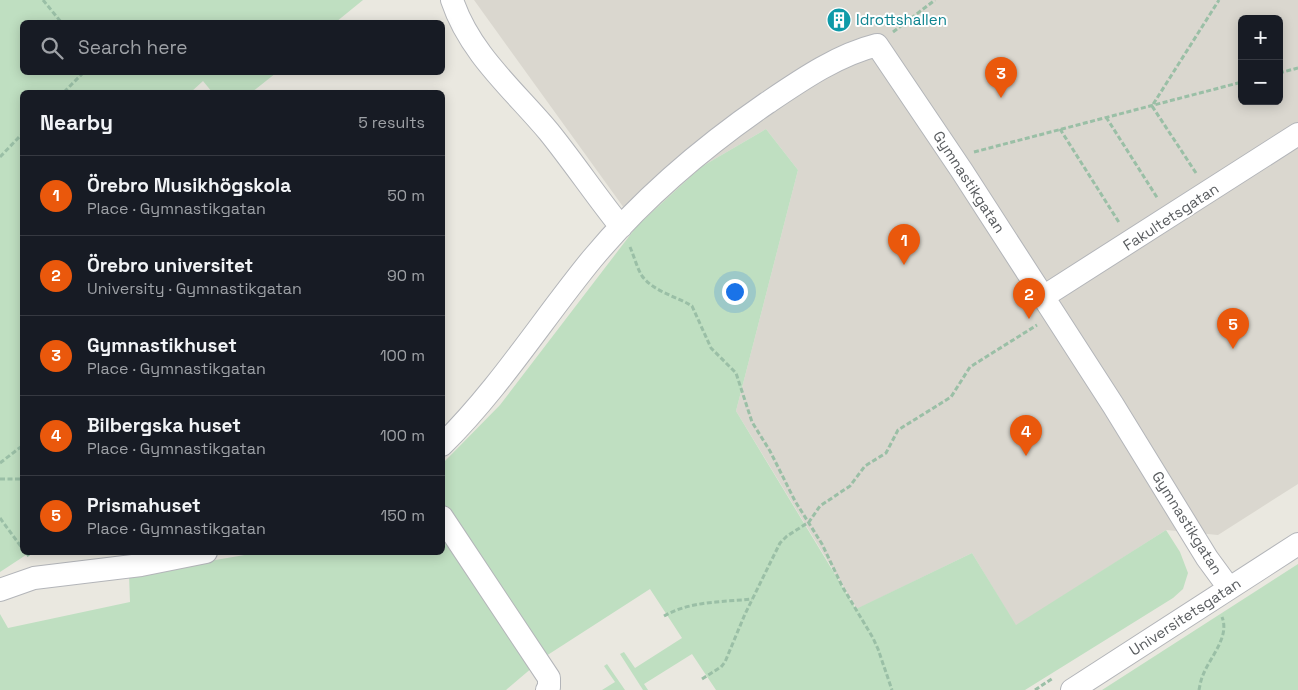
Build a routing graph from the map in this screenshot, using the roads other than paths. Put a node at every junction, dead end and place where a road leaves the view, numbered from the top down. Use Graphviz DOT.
graph roads {
  1 [pos="452,0"];
  2 [pos="1298,134"];
  3 [pos="620,227"];
  4 [pos="1048,306"];
  5 [pos="445,440"];
  6 [pos="445,523"];
  7 [pos="1298,544"];
  8 [pos="190,555"];
  9 [pos="0,590"];
  10 [pos="1220,593"];
  11 [pos="547,690"];
  12 [pos="1072,690"];
  1 -- 3 [label="street"];
  2 -- 4 [label="street, Fakultetsgatan"];
  3 -- 4 [label="street, Gymnastikgatan"];
  3 -- 5 [label="street"];
  4 -- 10 [label="street, Gymnastikgatan"];
  6 -- 11 [label="street"];
  7 -- 10 [label="street, Universitetsgatan"];
  8 -- 9 [label="street"];
  10 -- 12 [label="street, Universitetsgatan"];
}
